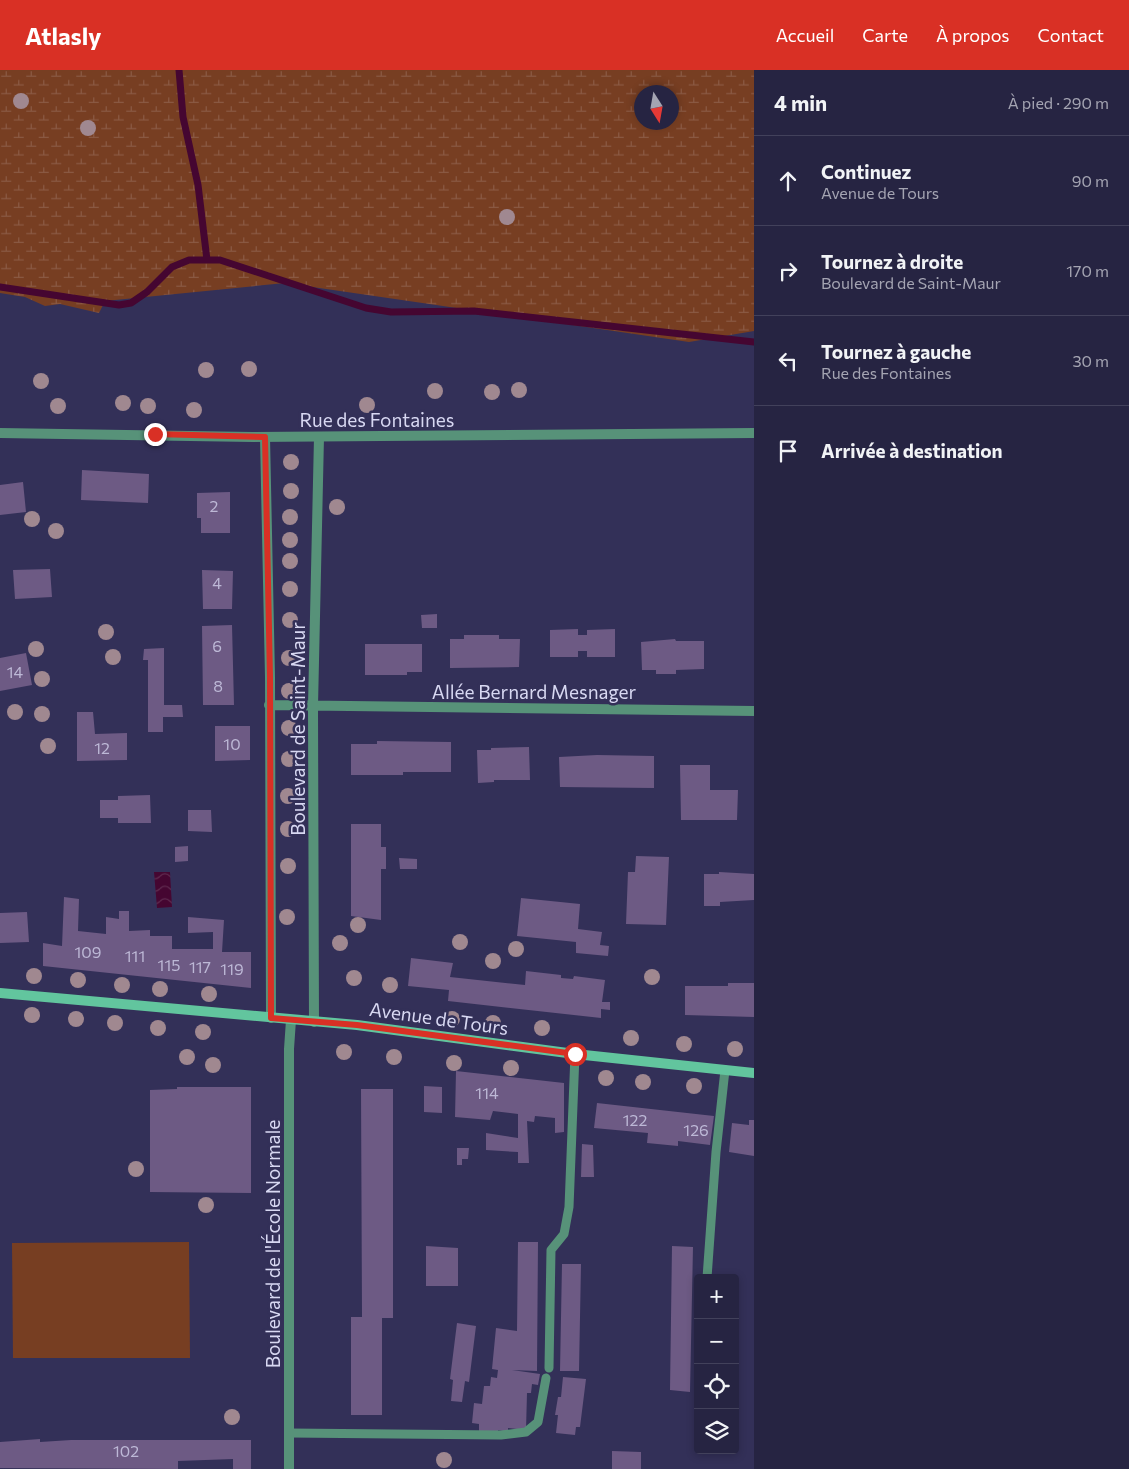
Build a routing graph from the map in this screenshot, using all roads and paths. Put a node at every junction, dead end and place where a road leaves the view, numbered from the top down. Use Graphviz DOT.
graph roads {
  1 [pos="0,432"];
  2 [pos="754,433"];
  3 [pos="265,437"];
  4 [pos="318,437"];
  5 [pos="270,705"];
  6 [pos="313,706"];
  7 [pos="754,711"];
  8 [pos="0,994"];
  9 [pos="271,1018"];
  10 [pos="291,1020"];
  11 [pos="314,1022"];
  12 [pos="575,1054"];
  13 [pos="725,1070"];
  14 [pos="754,1073"];
  15 [pos="707,1274"];
  16 [pos="549,1368"];
  17 [pos="546,1378"];
  18 [pos="289,1433"];
  19 [pos="289,1469"];
  1 -- 3 [label="street, Rue des Fontaines"];
  2 -- 4 [label="street, Rue des Fontaines"];
  3 -- 4 [label="street, Rue des Fontaines"];
  3 -- 5 [label="street, Boulevard de Saint-Maur"];
  4 -- 6 [label="street, Boulevard de Saint-Maur"];
  5 -- 6 [label="street, Allée Bernard Mesnager"];
  5 -- 9 [label="street, Boulevard de Saint-Maur"];
  6 -- 7 [label="street, Allée Bernard Mesnager"];
  6 -- 11 [label="street, Boulevard de Saint-Maur"];
  8 -- 9 [label="main road, Avenue de Tours"];
  9 -- 10 [label="main road, Avenue de Tours"];
  10 -- 11 [label="main road, Avenue de Tours"];
  10 -- 18 [label="street, Boulevard de l'École Normale"];
  11 -- 12 [label="main road, Avenue de Tours"];
  12 -- 13 [label="main road, Avenue de Tours"];
  12 -- 16 [label="lane"];
  13 -- 14 [label="main road, Avenue de Tours"];
  13 -- 15 [label="lane"];
  17 -- 18 [label="lane"];
  18 -- 19 [label="street, Boulevard de l'École Normale"];
}
